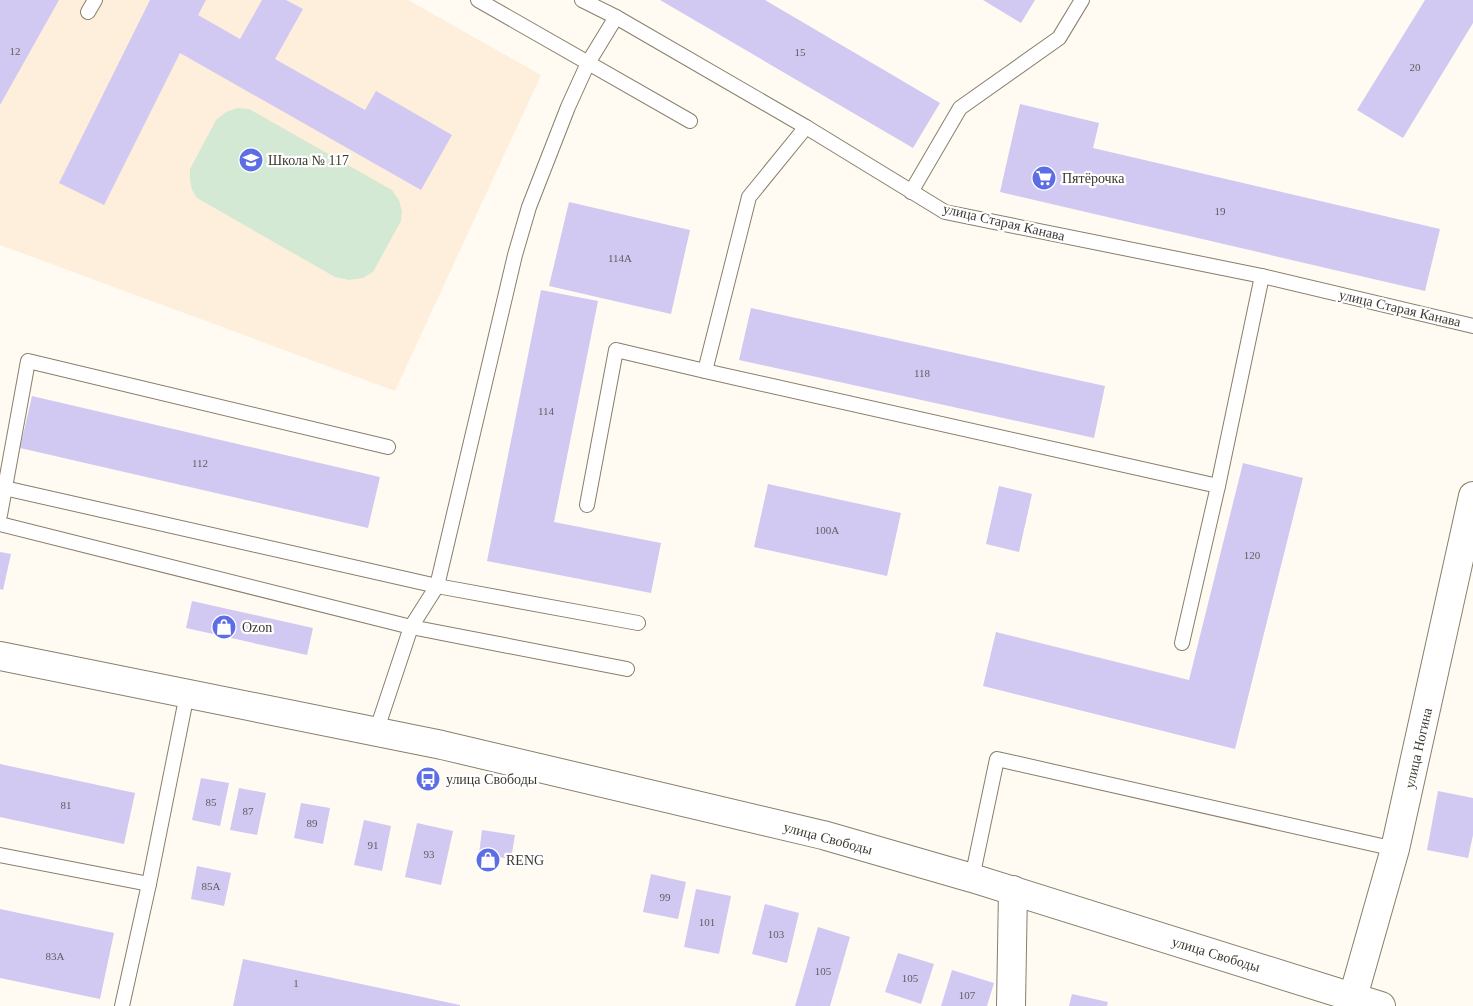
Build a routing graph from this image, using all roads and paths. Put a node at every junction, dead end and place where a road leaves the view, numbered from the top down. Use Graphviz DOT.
graph roads {
  1 [pos="478,0"];
  2 [pos="582,0"];
  3 [pos="1082,0"];
  4 [pos="616,17"];
  5 [pos="588,63"];
  6 [pos="690,121"];
  7 [pos="806,127"];
  8 [pos="911,192"];
  9 [pos="1262,276"];
  10 [pos="1473,326"];
  11 [pos="705,371"];
  12 [pos="388,447"];
  13 [pos="1218,486"];
  14 [pos="2,488"];
  15 [pos="1473,496"];
  16 [pos="586,504"];
  17 [pos="0,515"];
  18 [pos="0,524"];
  19 [pos="1466,569"];
  20 [pos="437,586"];
  21 [pos="638,623"];
  22 [pos="412,627"];
  23 [pos="1182,643"];
  24 [pos="0,656"];
  25 [pos="627,670"];
  26 [pos="187,694"];
  27 [pos="376,732"];
  28 [pos="1395,849"];
  29 [pos="0,855"];
  30 [pos="972,878"];
  31 [pos="149,884"];
  32 [pos="1013,890"];
  33 [pos="1353,997"];
  34 [pos="122,1006"];
  35 [pos="1011,1006"];
  36 [pos="1381,1006"];
  1 -- 5 [label="lane"];
  2 -- 4 [label="lane, улица Старая Канава"];
  3 -- 8 [label="lane"];
  4 -- 5 [label="lane"];
  4 -- 7 [label="lane, улица Старая Канава"];
  5 -- 6 [label="lane"];
  5 -- 20 [label="lane"];
  7 -- 8 [label="lane, улица Старая Канава"];
  7 -- 11 [label="lane"];
  8 -- 9 [label="lane, улица Старая Канава"];
  9 -- 10 [label="lane, улица Старая Канава"];
  9 -- 13 [label="lane"];
  11 -- 13 [label="lane"];
  11 -- 16 [label="lane"];
  12 -- 14 [label="lane"];
  13 -- 23 [label="lane"];
  14 -- 17 [label="lane"];
  14 -- 20 [label="lane"];
  15 -- 19 [label="main road, улица Ногина"];
  18 -- 22 [label="lane"];
  19 -- 28 [label="main road, улица Ногина"];
  20 -- 21 [label="lane"];
  20 -- 22 [label="lane"];
  22 -- 25 [label="lane"];
  22 -- 27 [label="lane"];
  24 -- 26 [label="main road, улица Свободы"];
  26 -- 27 [label="main road, улица Свободы"];
  26 -- 31 [label="lane"];
  27 -- 30 [label="main road, улица Свободы"];
  28 -- 30 [label="lane"];
  28 -- 33 [label="main road, улица Ногина"];
  29 -- 31 [label="lane"];
  30 -- 32 [label="main road, улица Свободы"];
  31 -- 34 [label="lane"];
  32 -- 33 [label="main road, улица Свободы"];
  32 -- 35 [label="main road"];
  33 -- 36 [label="main road, улица Свободы"];
}
